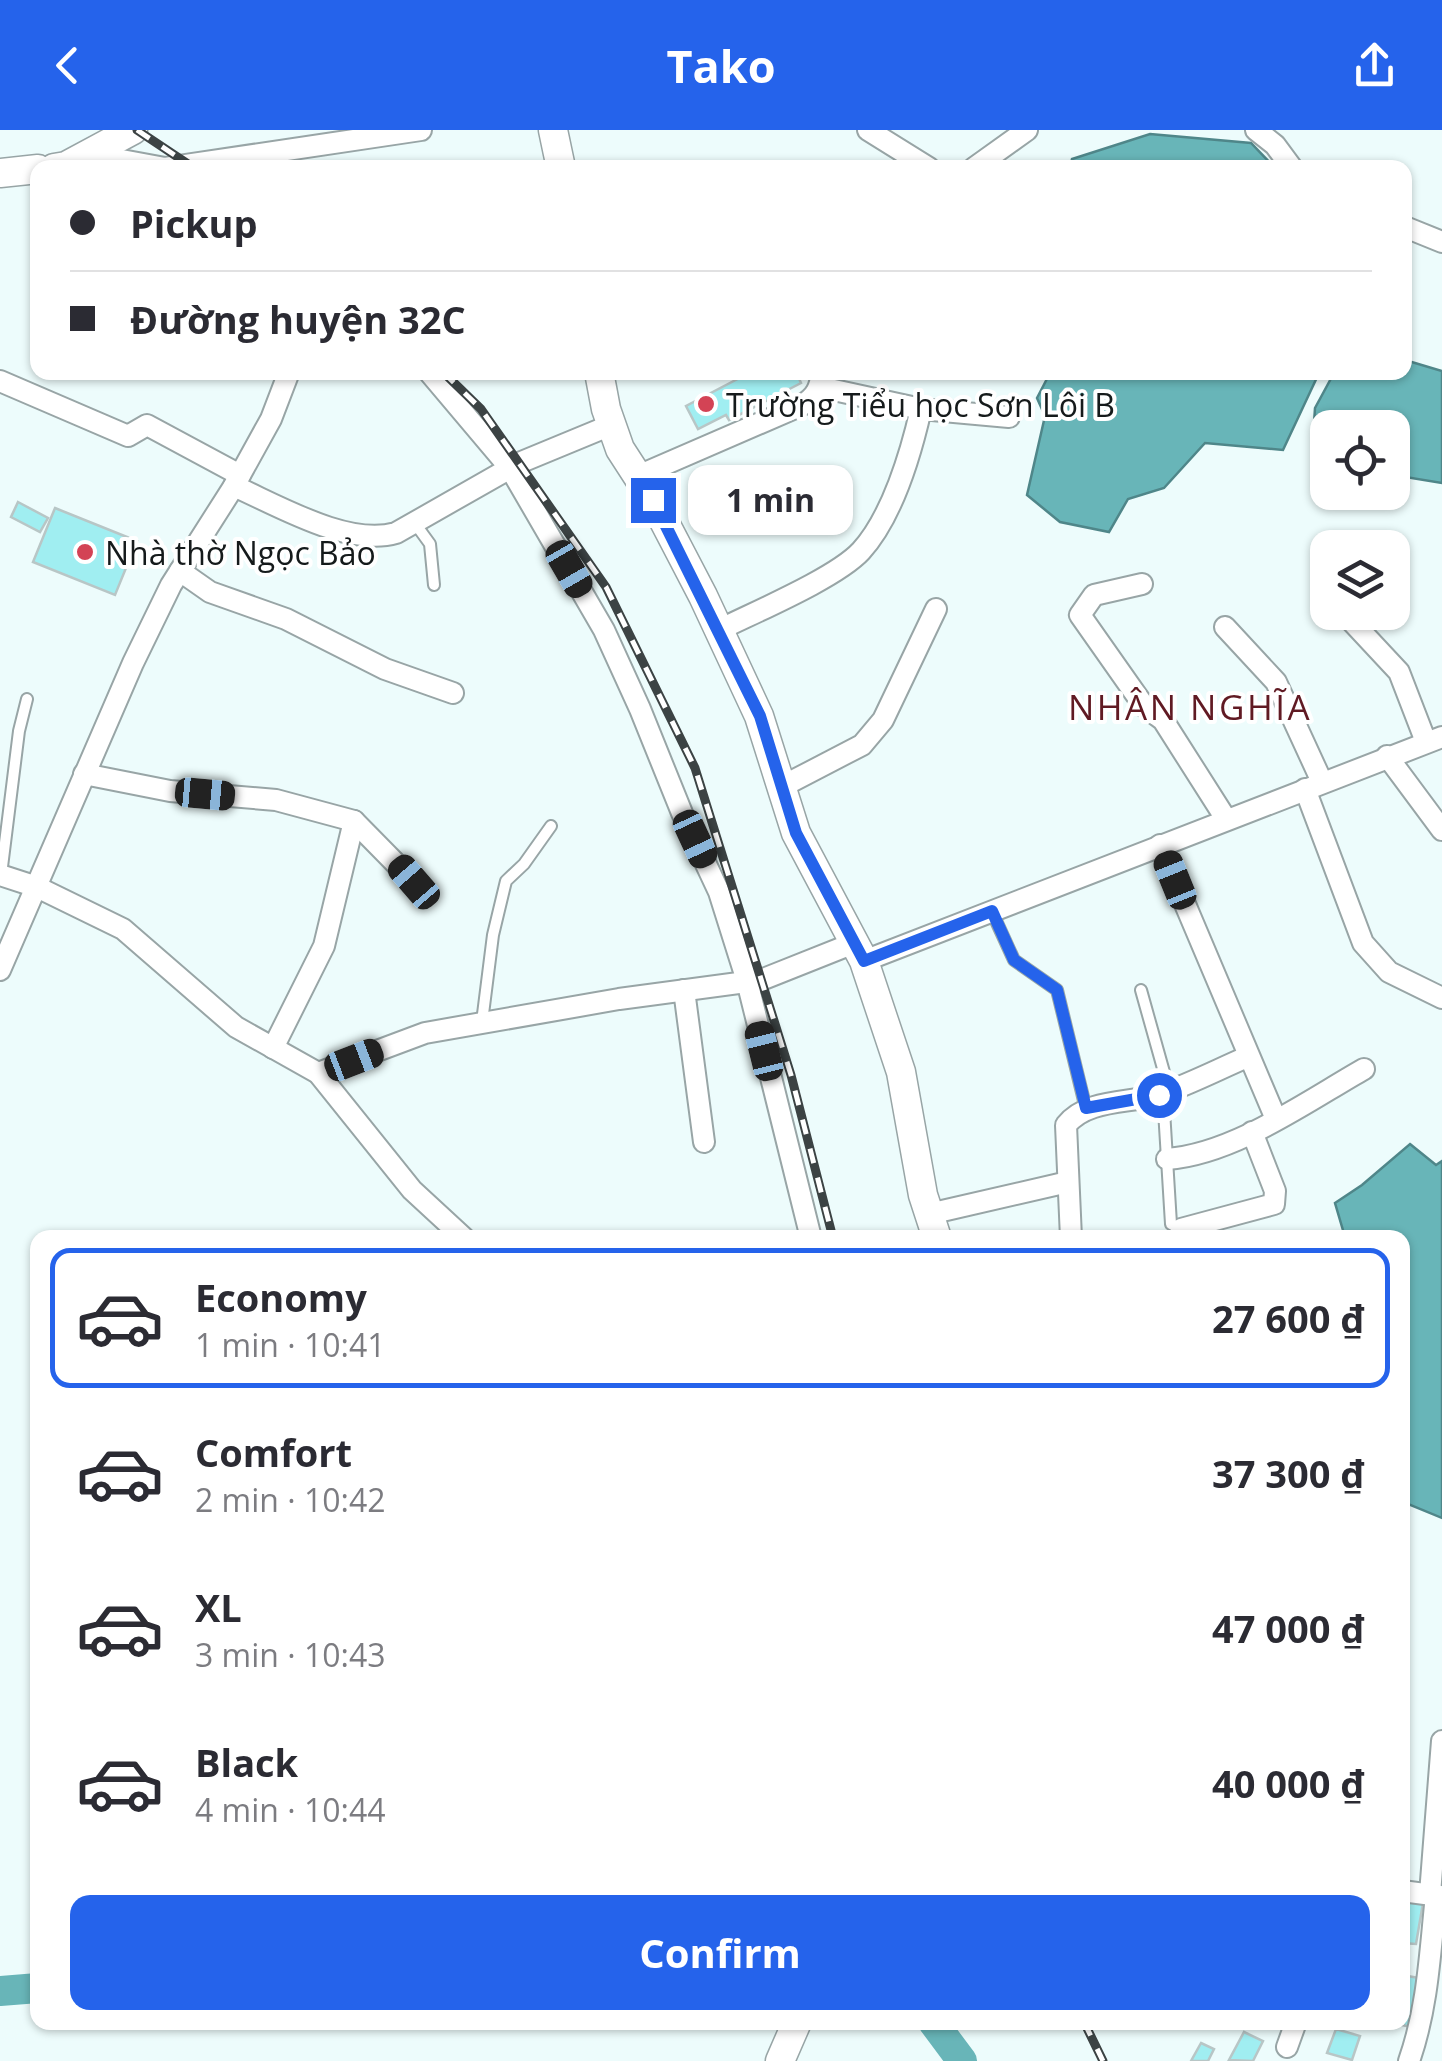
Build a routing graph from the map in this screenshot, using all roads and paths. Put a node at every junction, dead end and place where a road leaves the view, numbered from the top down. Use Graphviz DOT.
graph roads {
  1 [pos="133,130"];
  2 [pos="421,130"];
  3 [pos="554,130"];
  4 [pos="868,130"];
  5 [pos="1027,130"];
  6 [pos="1256,130"];
  7 [pos="89,154"];
  8 [pos="78,160"];
  9 [pos="122,160"];
  10 [pos="219,160"];
  11 [pos="560,160"];
  12 [pos="916,160"];
  13 [pos="985,160"];
  14 [pos="1286,160"];
  15 [pos="30,170"];
  16 [pos="0,173"];
  17 [pos="1412,229"];
  18 [pos="1442,242"];
  19 [pos="286,380"];
  20 [pos="436,380"];
  21 [pos="601,380"];
  22 [pos="821,380"];
  23 [pos="0,381"];
  24 [pos="921,409"];
  25 [pos="1009,417"];
  26 [pos="612,426"];
  27 [pos="510,468"];
  28 [pos="638,476"];
  29 [pos="237,481"];
  30 [pos="414,522"];
  31 [pos="180,571"];
  32 [pos="1142,584"];
  33 [pos="434,585"];
  34 [pos="936,610"];
  35 [pos="1225,627"];
  36 [pos="719,630"];
  37 [pos="1360,630"];
  38 [pos="453,693"];
  39 [pos="28,699"];
  40 [pos="1434,739"];
  41 [pos="1387,756"];
  42 [pos="84,774"];
  43 [pos="1314,785"];
  44 [pos="782,787"];
  45 [pos="1226,820"];
  46 [pos="354,821"];
  47 [pos="551,826"];
  48 [pos="1442,830"];
  49 [pos="1160,845"];
  50 [pos="0,875"];
  51 [pos="414,882"];
  52 [pos="37,887"];
  53 [pos="992,911"];
  54 [pos="859,952"];
  55 [pos="0,970"];
  56 [pos="747,982"];
  57 [pos="684,990"];
  58 [pos="1141,990"];
  59 [pos="1442,998"];
  60 [pos="482,1023"];
  61 [pos="273,1048"];
  62 [pos="1248,1057"];
  63 [pos="1364,1069"];
  64 [pos="318,1074"];
  65 [pos="1166,1092"];
  66 [pos="1086,1108"];
  67 [pos="1276,1119"];
  68 [pos="1252,1132"];
  69 [pos="704,1142"];
  70 [pos="1166,1159"];
  71 [pos="1068,1182"];
  72 [pos="933,1226"];
  73 [pos="455,1230"];
  74 [pos="809,1230"];
  75 [pos="1071,1230"];
  76 [pos="1181,1230"];
  77 [pos="1442,1741"];
  78 [pos="1410,1892"];
  79 [pos="1436,1895"];
  80 [pos="794,2030"];
  81 [pos="1293,2030"];
  82 [pos="1286,2046"];
  83 [pos="780,2061"];
  84 [pos="1409,2061"];
  1 -- 7 [label="street"];
  2 -- 10 [label="street"];
  3 -- 11 [label="street"];
  4 -- 12 [label="street"];
  5 -- 13 [label="street"];
  6 -- 14 [label="street"];
  7 -- 8 [label="street"];
  7 -- 9 [label="street"];
  15 -- 16 [label="street"];
  17 -- 18 [label="street"];
  19 -- 29 [label="street"];
  20 -- 27 [label="street"];
  21 -- 26 [label="street"];
  22 -- 24 [label="street"];
  22 -- 28 [label="street"];
  23 -- 29 [label="street"];
  24 -- 25 [label="street"];
  24 -- 36 [label="street"];
  26 -- 27 [label="street"];
  26 -- 28 [label="street"];
  27 -- 30 [label="street"];
  27 -- 56 [label="street"];
  28 -- 36 [label="street"];
  29 -- 30 [label="street"];
  29 -- 31 [label="street"];
  30 -- 33 [label="lane"];
  31 -- 38 [label="street"];
  31 -- 42 [label="street"];
  32 -- 45 [label="street"];
  34 -- 44 [label="street"];
  35 -- 43 [label="street"];
  36 -- 44 [label="street"];
  37 -- 40 [label="street"];
  39 -- 50 [label="lane"];
  40 -- 41 [label="street"];
  41 -- 43 [label="street"];
  41 -- 48 [label="street"];
  42 -- 46 [label="street"];
  42 -- 52 [label="street"];
  43 -- 45 [label="street"];
  43 -- 59 [label="street"];
  44 -- 54 [label="street"];
  45 -- 49 [label="street"];
  46 -- 51 [label="street"];
  46 -- 61 [label="street"];
  47 -- 60 [label="lane"];
  49 -- 53 [label="street"];
  49 -- 62 [label="street"];
  50 -- 52 [label="street"];
  52 -- 55 [label="street"];
  52 -- 61 [label="street"];
  53 -- 54 [label="street"];
  53 -- 66 [label="lane"];
  54 -- 56 [label="street"];
  54 -- 72 [label="street"];
  56 -- 57 [label="street"];
  56 -- 74 [label="street"];
  57 -- 60 [label="street"];
  57 -- 69 [label="street"];
  58 -- 65 [label="lane"];
  60 -- 64 [label="street"];
  61 -- 64 [label="street"];
  62 -- 65 [label="street"];
  62 -- 67 [label="street"];
  63 -- 67 [label="street"];
  64 -- 73 [label="street"];
  65 -- 66 [label="street"];
  65 -- 70 [label="lane"];
  66 -- 71 [label="street"];
  67 -- 68 [label="street"];
  68 -- 70 [label="street"];
  68 -- 76 [label="street"];
  70 -- 76 [label="lane"];
  71 -- 72 [label="street"];
  71 -- 75 [label="street"];
  77 -- 79 [label="street"];
  78 -- 79 [label="street"];
  79 -- 84 [label="street"];
  80 -- 83 [label="street"];
  81 -- 82 [label="street"];
}
